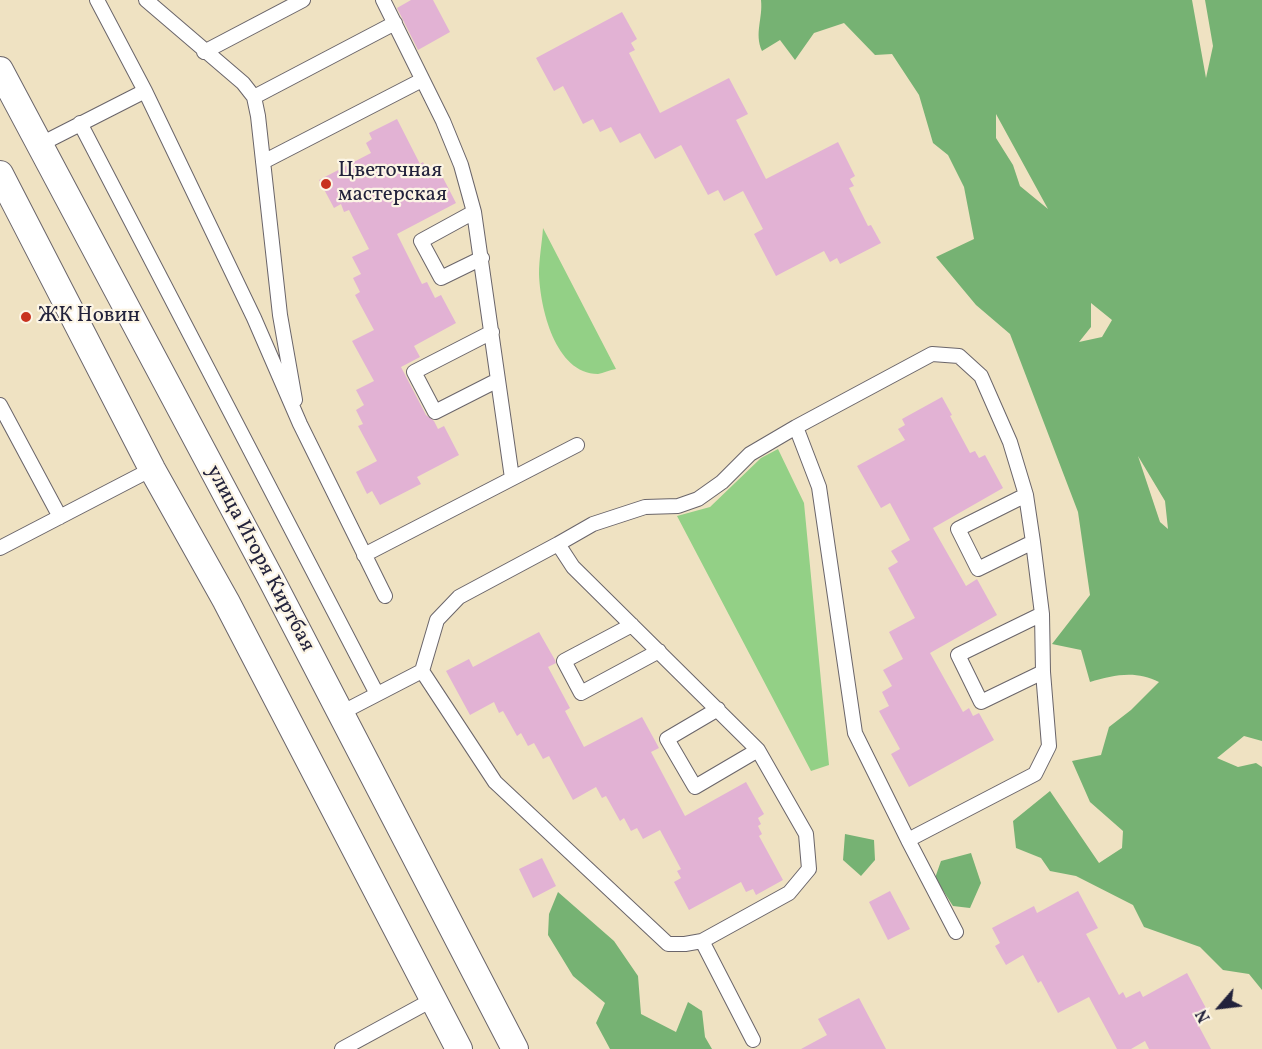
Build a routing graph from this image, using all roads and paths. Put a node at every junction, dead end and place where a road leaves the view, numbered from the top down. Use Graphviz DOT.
graph roads {
  1 [pos="97,0"];
  2 [pos="146,0"];
  3 [pos="303,0"];
  4 [pos="383,0"];
  5 [pos="394,23"];
  6 [pos="204,52"];
  7 [pos="0,70"];
  8 [pos="422,80"];
  9 [pos="145,91"];
  10 [pos="254,97"];
  11 [pos="80,123"];
  12 [pos="39,145"];
  13 [pos="263,162"];
  14 [pos="0,174"];
  15 [pos="474,212"];
  16 [pos="482,258"];
  17 [pos="280,315"];
  18 [pos="254,318"];
  19 [pos="492,332"];
  20 [pos="498,380"];
  21 [pos="0,405"];
  22 [pos="300,424"];
  23 [pos="796,427"];
  24 [pos="577,445"];
  25 [pos="153,469"];
  26 [pos="512,478"];
  27 [pos="1026,495"];
  28 [pos="60,517"];
  29 [pos="1034,542"];
  30 [pos="558,544"];
  31 [pos="0,548"];
  32 [pos="364,555"];
  33 [pos="385,596"];
  34 [pos="1042,614"];
  35 [pos="632,625"];
  36 [pos="659,651"];
  37 [pos="422,670"];
  38 [pos="1043,672"];
  39 [pos="377,694"];
  40 [pos="718,709"];
  41 [pos="339,714"];
  42 [pos="758,750"];
  43 [pos="908,840"];
  44 [pos="956,932"];
  45 [pos="702,941"];
  46 [pos="432,1000"];
  47 [pos="753,1040"];
  48 [pos="342,1049"];
  49 [pos="459,1049"];
  50 [pos="515,1049"];
  1 -- 9 [label="lane"];
  2 -- 6 [label="lane"];
  3 -- 6 [label="lane"];
  4 -- 5 [label="lane"];
  5 -- 8 [label="lane"];
  5 -- 10 [label="lane"];
  6 -- 10 [label="lane"];
  7 -- 12 [label="street, улица Игоря Киртбая"];
  8 -- 13 [label="lane"];
  8 -- 15 [label="lane"];
  9 -- 11 [label="lane"];
  9 -- 18 [label="lane"];
  10 -- 13 [label="lane"];
  11 -- 12 [label="lane"];
  11 -- 39 [label="lane"];
  12 -- 41 [label="street, улица Игоря Киртбая"];
  13 -- 17 [label="lane"];
  14 -- 25 [label="street"];
  15 -- 16 [label="lane"];
  15 -- 16 [label="lane"];
  16 -- 19 [label="lane"];
  17 -- 18 [label="lane"];
  17 -- 22 [label="lane"];
  18 -- 22 [label="lane"];
  19 -- 20 [label="lane"];
  19 -- 20 [label="lane"];
  20 -- 26 [label="lane"];
  21 -- 28 [label="lane"];
  22 -- 32 [label="lane"];
  23 -- 27 [label="lane"];
  23 -- 30 [label="lane"];
  23 -- 43 [label="lane"];
  24 -- 26 [label="lane"];
  25 -- 28 [label="lane"];
  25 -- 46 [label="street"];
  26 -- 32 [label="lane"];
  27 -- 29 [label="lane"];
  27 -- 29 [label="lane"];
  28 -- 31 [label="lane"];
  29 -- 34 [label="lane"];
  30 -- 35 [label="lane"];
  30 -- 37 [label="lane"];
  32 -- 33 [label="lane"];
  34 -- 38 [label="lane"];
  34 -- 38 [label="lane"];
  35 -- 36 [label="lane"];
  35 -- 36 [label="lane"];
  36 -- 40 [label="lane"];
  37 -- 39 [label="lane"];
  37 -- 45 [label="lane"];
  38 -- 43 [label="lane"];
  39 -- 41 [label="lane"];
  40 -- 42 [label="lane"];
  40 -- 42 [label="lane"];
  41 -- 50 [label="street, улица Игоря Киртбая"];
  42 -- 45 [label="lane"];
  43 -- 44 [label="lane"];
  45 -- 47 [label="lane"];
  46 -- 48 [label="lane"];
  46 -- 49 [label="street"];
}
